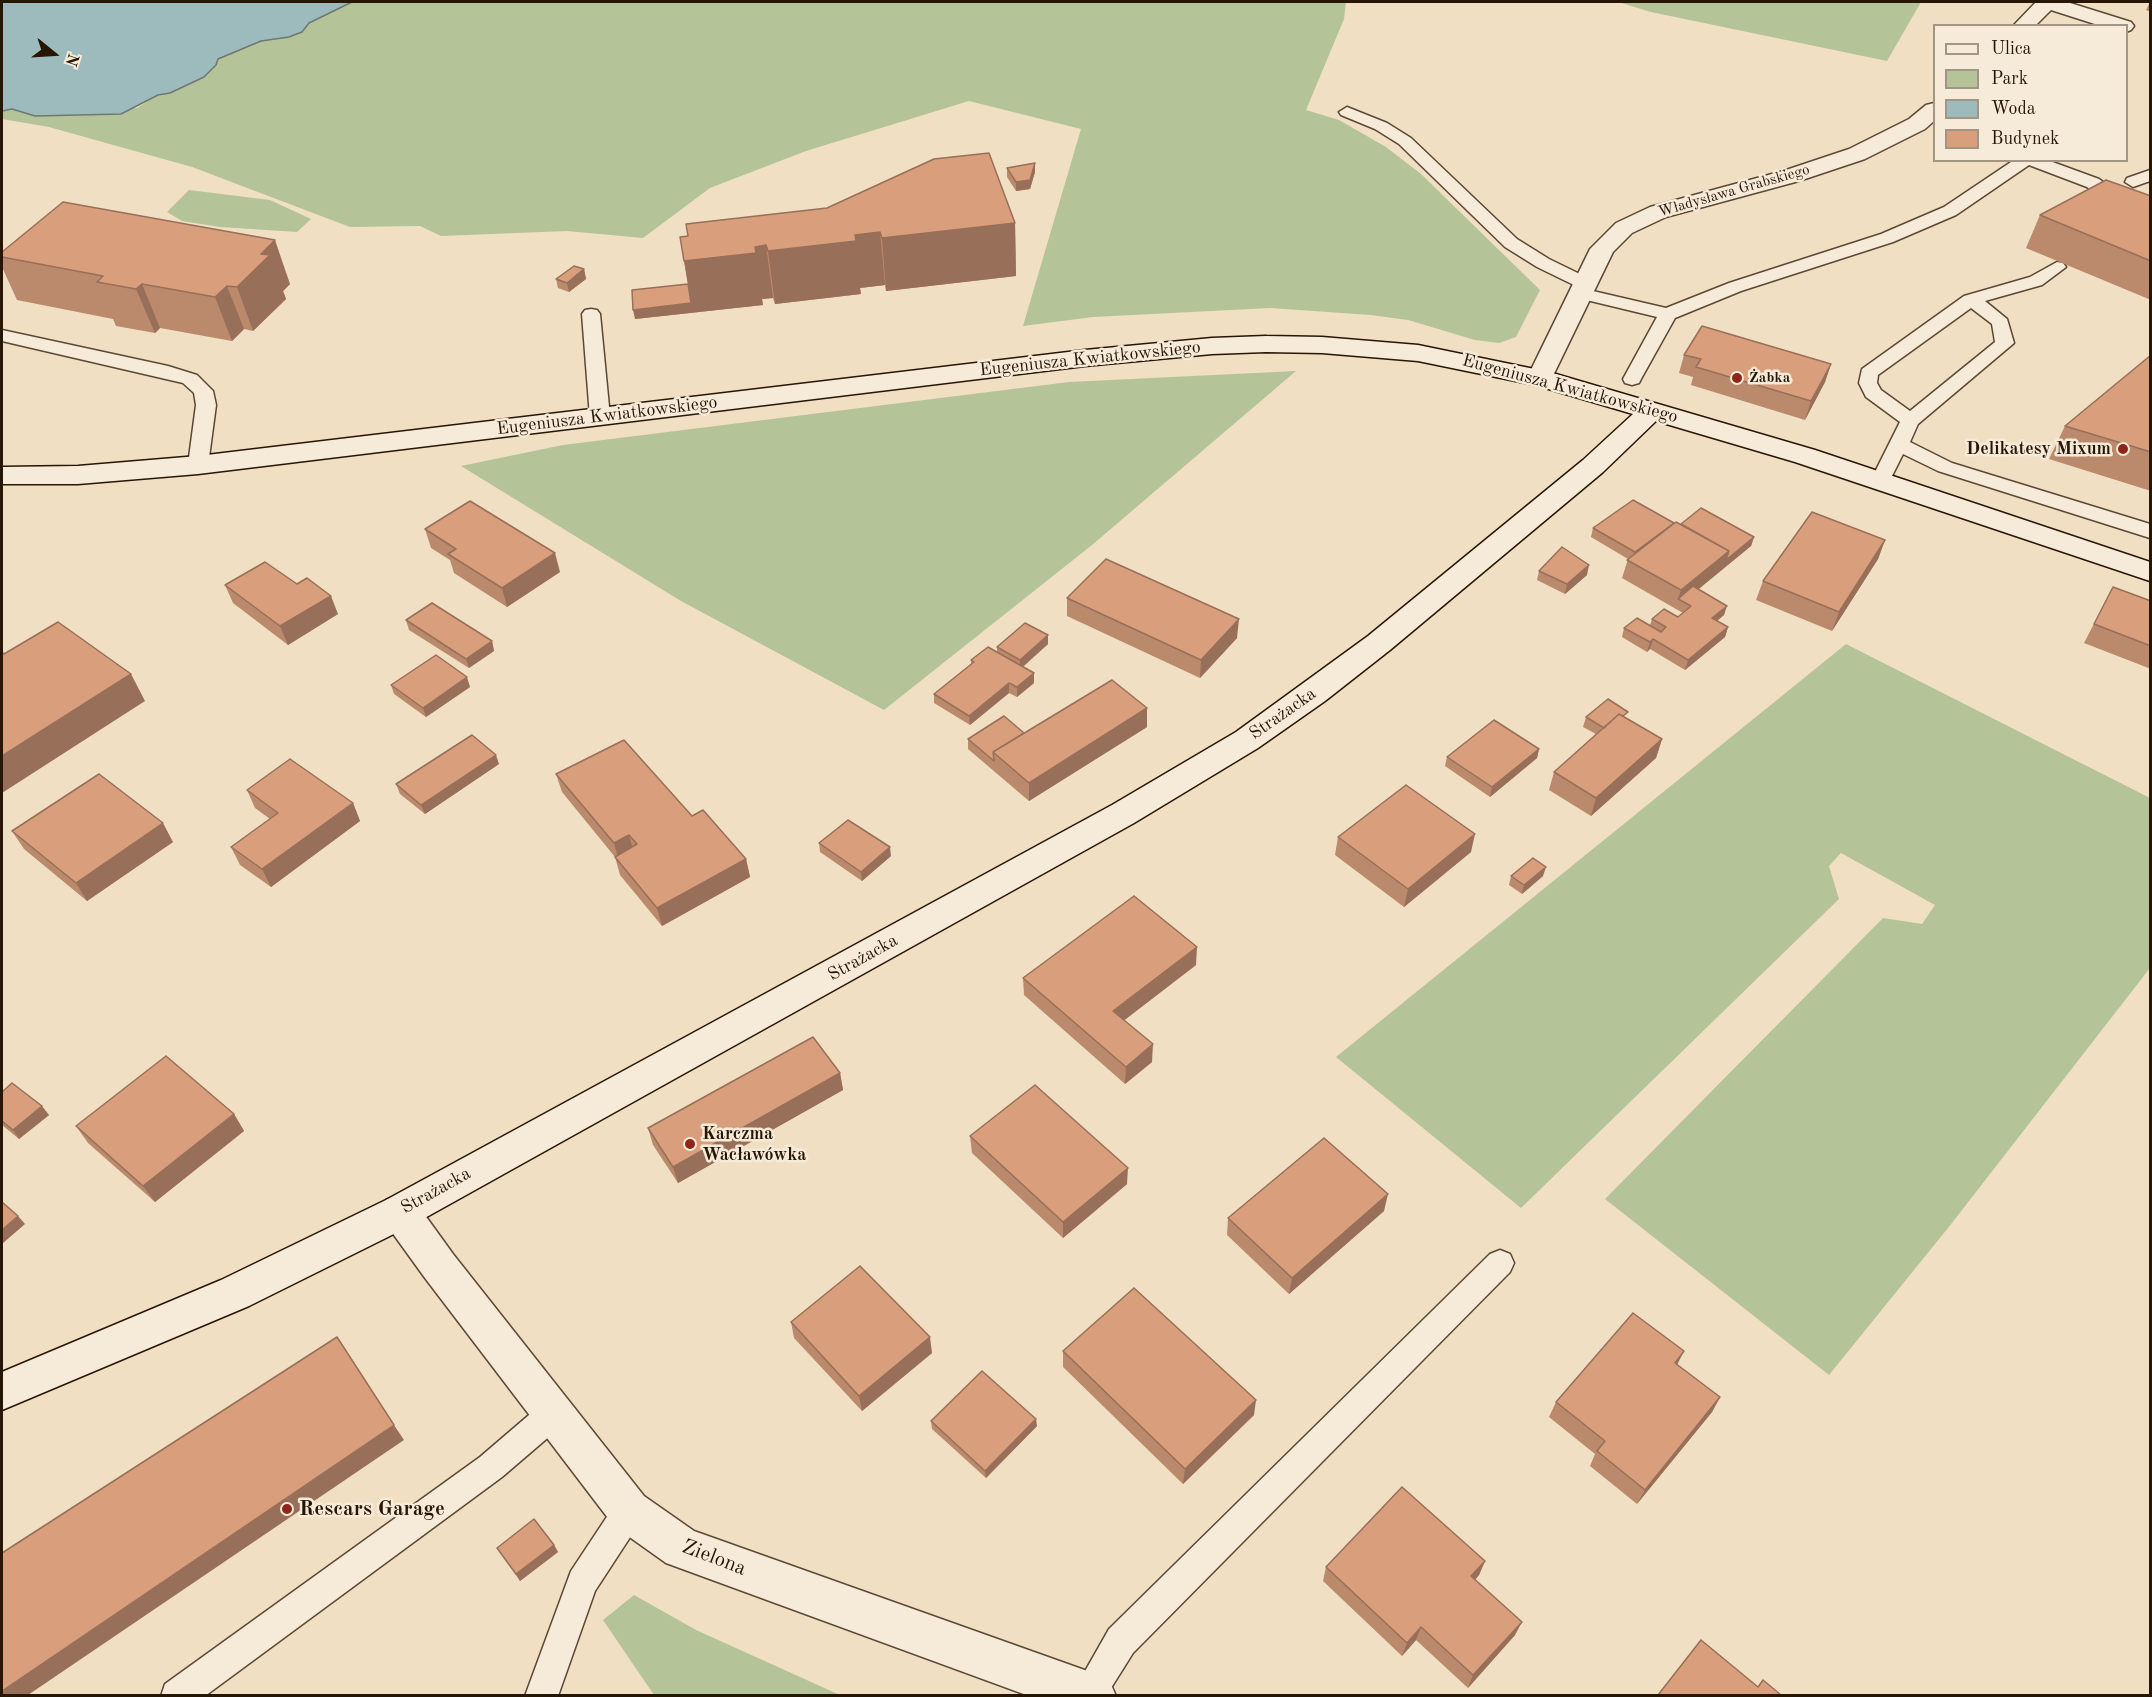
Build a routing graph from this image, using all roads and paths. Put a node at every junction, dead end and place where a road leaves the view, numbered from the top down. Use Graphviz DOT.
graph roads {
  1 [pos="2047,2"];
  2 [pos="2090,20"];
  3 [pos="2025,24"];
  4 [pos="2110,24"];
  5 [pos="1347,112"];
  6 [pos="1933,112"];
  7 [pos="2022,162"];
  8 [pos="2035,162"];
  9 [pos="2151,175"];
  10 [pos="2133,182"];
  11 [pos="2151,221"];
  12 [pos="2057,267"];
  13 [pos="1582,288"];
  14 [pos="1970,300"];
  15 [pos="591,314"];
  16 [pos="1668,314"];
  17 [pos="2,336"];
  18 [pos="1540,378"];
  19 [pos="1632,379"];
  20 [pos="1652,410"];
  21 [pos="600,417"];
  22 [pos="1910,421"];
  23 [pos="1898,444"];
  24 [pos="198,465"];
  25 [pos="2,475"];
  26 [pos="1880,482"];
  27 [pos="2151,531"];
  28 [pos="2151,572"];
  29 [pos="400,1212"];
  30 [pos="1500,1263"];
  31 [pos="2,1391"];
  32 [pos="554,1413"];
  33 [pos="629,1510"];
  34 [pos="177,1695"];
  35 [pos="541,1695"];
  36 [pos="1089,1695"];
  1 -- 2 [label="street"];
  1 -- 3 [label="street"];
  2 -- 4 [label="street"];
  5 -- 13 [label="lane"];
  6 -- 13 [label="street, Władysława Grabskiego"];
  7 -- 16 [label="lane"];
  8 -- 11 [label="lane"];
  9 -- 10 [label="lane"];
  12 -- 14 [label="lane"];
  13 -- 16 [label="lane"];
  13 -- 18 [label="street, Władysława Grabskiego"];
  14 -- 22 [label="lane"];
  14 -- 22 [label="lane"];
  15 -- 21 [label="lane"];
  16 -- 19 [label="lane"];
  17 -- 24 [label="lane"];
  18 -- 20 [label="street, Eugeniusza Kwiatkowskiego"];
  18 -- 21 [label="street, Eugeniusza Kwiatkowskiego"];
  20 -- 26 [label="street, Eugeniusza Kwiatkowskiego"];
  20 -- 29 [label="street, Strażacka"];
  21 -- 24 [label="street, Eugeniusza Kwiatkowskiego"];
  22 -- 23 [label="lane"];
  23 -- 26 [label="lane"];
  23 -- 27 [label="lane"];
  24 -- 25 [label="street, Eugeniusza Kwiatkowskiego"];
  26 -- 28 [label="street, Eugeniusza Kwiatkowskiego"];
  29 -- 31 [label="street, Strażacka"];
  29 -- 32 [label="street, Zielona"];
  30 -- 36 [label="lane"];
  32 -- 33 [label="street, Zielona"];
  32 -- 34 [label="lane"];
  33 -- 35 [label="lane"];
  33 -- 36 [label="street, Zielona"];
}
